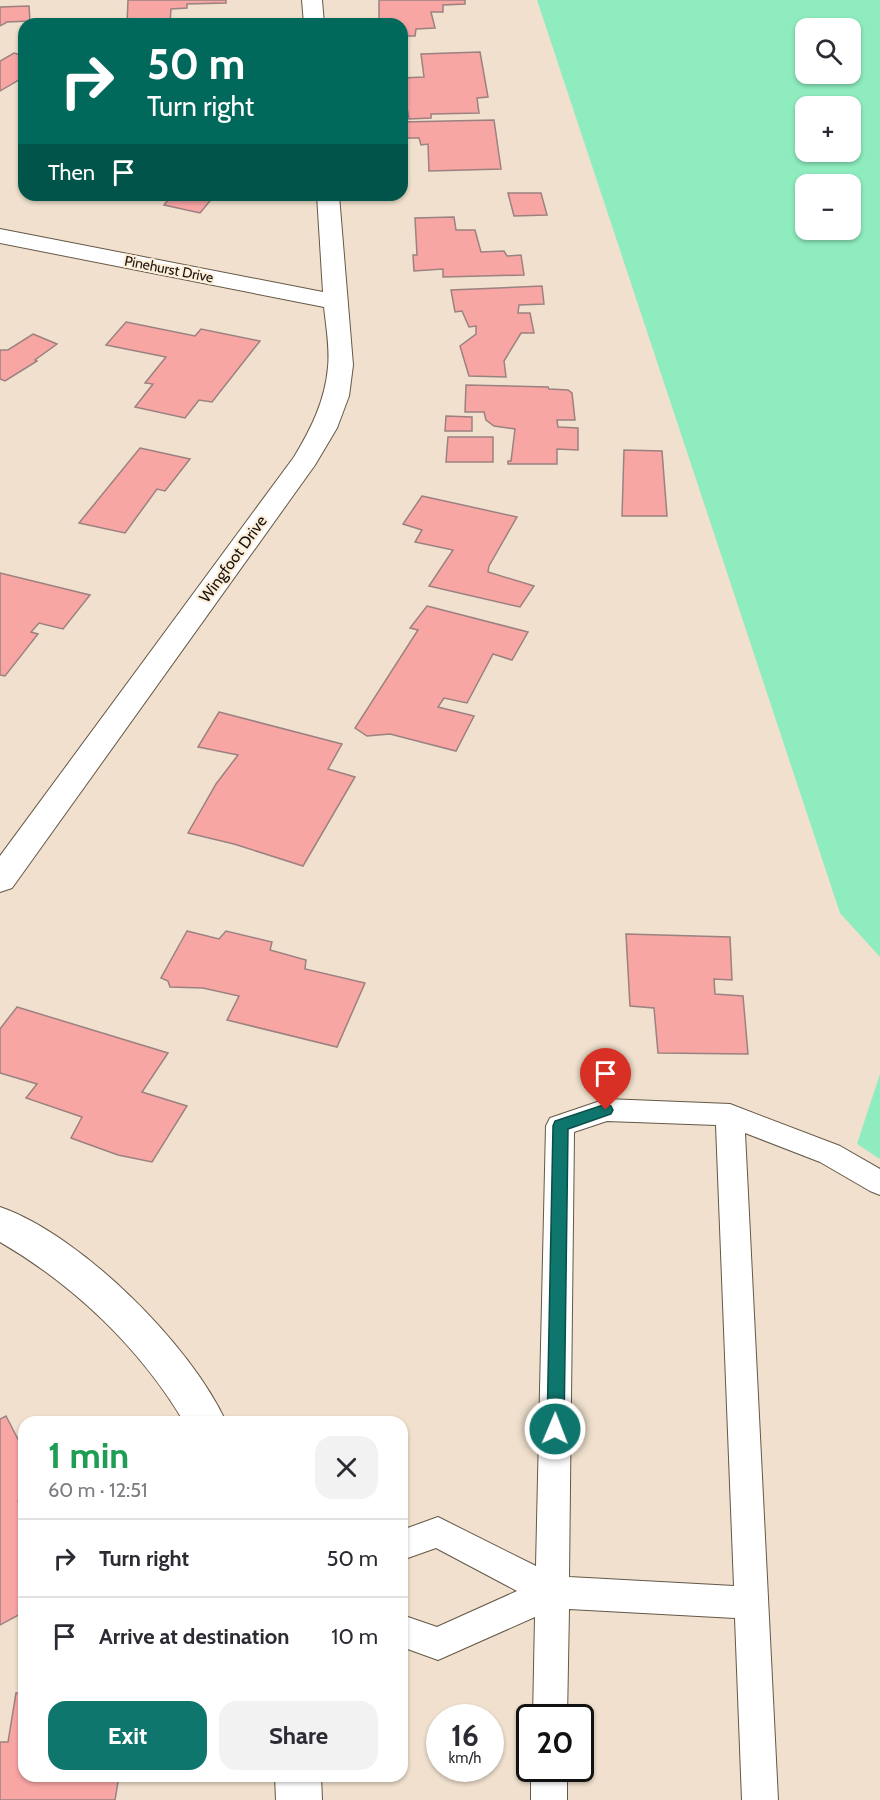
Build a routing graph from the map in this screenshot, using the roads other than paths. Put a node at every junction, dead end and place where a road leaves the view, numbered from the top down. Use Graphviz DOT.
graph roads {
  1 [pos="312,0"];
  2 [pos="314,18"];
  3 [pos="329,201"];
  4 [pos="0,236"];
  5 [pos="337,302"];
  6 [pos="0,880"];
  7 [pos="730,1115"];
  8 [pos="880,1184"];
  9 [pos="0,1223"];
  10 [pos="202,1416"];
  11 [pos="408,1543"];
  12 [pos="552,1592"];
  13 [pos="750,1603"];
  14 [pos="408,1633"];
  15 [pos="550,1704"];
  16 [pos="298,1782"];
  17 [pos="549,1782"];
  18 [pos="298,1800"];
  19 [pos="549,1800"];
  20 [pos="760,1800"];
  1 -- 2 [label="street"];
  3 -- 5 [label="street, Wingfoot Drive"];
  4 -- 5 [label="street, Pinehurst Drive"];
  5 -- 6 [label="street, Wingfoot Drive"];
  7 -- 8 [label="lane"];
  7 -- 12 [label="lane"];
  7 -- 13 [label="lane"];
  9 -- 10 [label="street"];
  11 -- 12 [label="lane"];
  12 -- 13 [label="lane"];
  12 -- 14 [label="lane"];
  12 -- 15 [label="lane"];
  13 -- 20 [label="lane"];
  16 -- 18 [label="street"];
  17 -- 19 [label="lane"];
}
